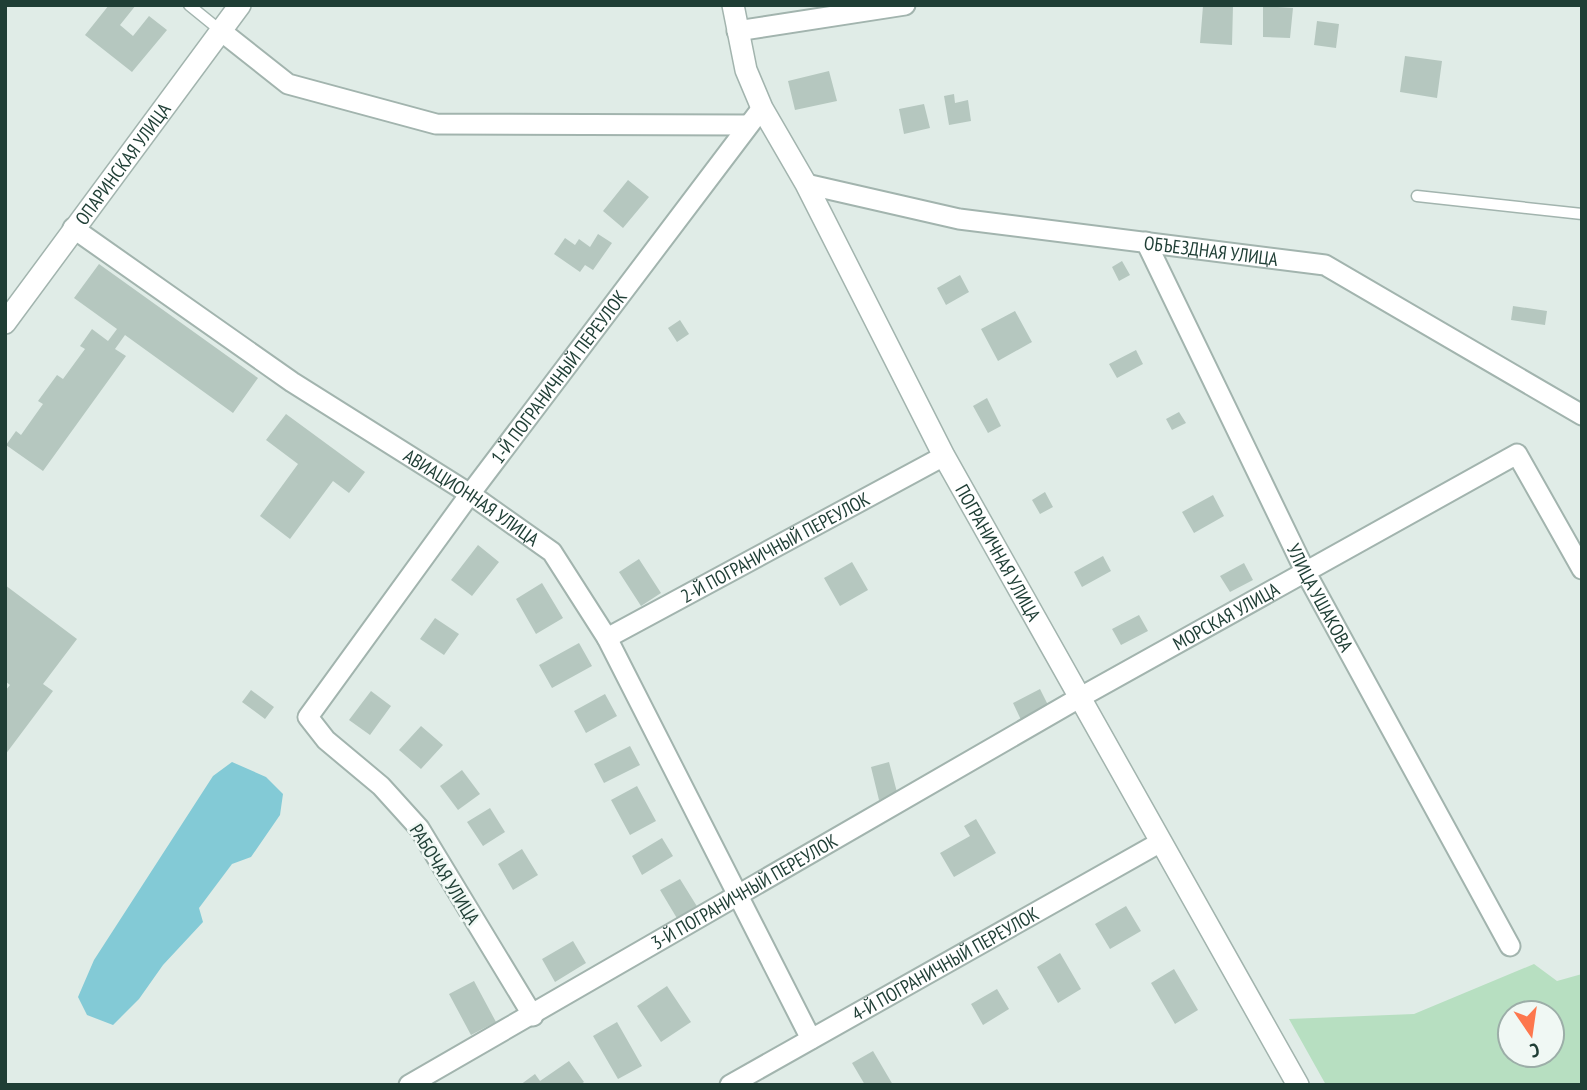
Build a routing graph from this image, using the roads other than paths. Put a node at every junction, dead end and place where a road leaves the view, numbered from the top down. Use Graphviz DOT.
graph roads {
  1 [pos="189,5"];
  2 [pos="240,5"];
  3 [pos="733,5"];
  4 [pos="905,5"];
  5 [pos="221,31"];
  6 [pos="737,31"];
  7 [pos="762,108"];
  8 [pos="746,125"];
  9 [pos="806,184"];
  10 [pos="1417,196"];
  11 [pos="1582,214"];
  12 [pos="73,228"];
  13 [pos="1146,242"];
  14 [pos="8,317"];
  15 [pos="1582,415"];
  16 [pos="944,456"];
  17 [pos="470,494"];
  18 [pos="1582,569"];
  19 [pos="1306,573"];
  20 [pos="607,638"];
  21 [pos="1079,698"];
  22 [pos="308,717"];
  23 [pos="1159,843"];
  24 [pos="737,897"];
  25 [pos="1510,946"];
  26 [pos="533,1016"];
  27 [pos="811,1039"];
  28 [pos="409,1085"];
  29 [pos="730,1085"];
  30 [pos="1297,1085"];
  1 -- 5 [label="lane"];
  2 -- 5 [label="street, ОПАРИНСКАЯ УЛИЦА"];
  3 -- 6 [label="street, ПОГРАНИЧНАЯ УЛИЦА"];
  4 -- 6 [label="street"];
  5 -- 8 [label="street"];
  5 -- 12 [label="street, ОПАРИНСКАЯ УЛИЦА"];
  6 -- 7 [label="street, ПОГРАНИЧНАЯ УЛИЦА"];
  7 -- 8 [label="street, 1-Й ПОГРАНИЧНЫЙ ПЕРЕУЛОК"];
  7 -- 9 [label="street, ПОГРАНИЧНАЯ УЛИЦА"];
  8 -- 17 [label="street, 1-Й ПОГРАНИЧНЫЙ ПЕРЕУЛОК"];
  9 -- 13 [label="street, ОБЪЕЗДНАЯ УЛИЦА"];
  9 -- 16 [label="street, ПОГРАНИЧНАЯ УЛИЦА"];
  10 -- 11 [label="lane"];
  12 -- 14 [label="street, ОПАРИНСКАЯ УЛИЦА"];
  12 -- 17 [label="street, АВИАЦИОННАЯ УЛИЦА"];
  13 -- 15 [label="street, ОБЪЕЗДНАЯ УЛИЦА"];
  13 -- 19 [label="street, УЛИЦА УШАКОВА"];
  16 -- 20 [label="street, 2-Й ПОГРАНИЧНЫЙ ПЕРЕУЛОК"];
  16 -- 21 [label="street, ПОГРАНИЧНАЯ УЛИЦА"];
  17 -- 20 [label="street, АВИАЦИОННАЯ УЛИЦА"];
  17 -- 22 [label="street, 1-Й ПОГРАНИЧНЫЙ ПЕРЕУЛОК"];
  18 -- 19 [label="street, МОРСКАЯ УЛИЦА"];
  19 -- 21 [label="street, МОРСКАЯ УЛИЦА"];
  19 -- 25 [label="street, УЛИЦА УШАКОВА"];
  20 -- 24 [label="street, АВИАЦИОННАЯ УЛИЦА"];
  21 -- 23 [label="street, ПОГРАНИЧНАЯ УЛИЦА"];
  21 -- 24 [label="street, 3-Й ПОГРАНИЧНЫЙ ПЕРЕУЛОК"];
  22 -- 26 [label="street, РАБОЧАЯ УЛИЦА"];
  23 -- 27 [label="street, 4-Й ПОГРАНИЧНЫЙ ПЕРЕУЛОК"];
  23 -- 30 [label="street, ПОГРАНИЧНАЯ УЛИЦА"];
  24 -- 26 [label="street, 3-Й ПОГРАНИЧНЫЙ ПЕРЕУЛОК"];
  24 -- 27 [label="street, АВИАЦИОННАЯ УЛИЦА"];
  26 -- 28 [label="street, 3-Й ПОГРАНИЧНЫЙ ПЕРЕУЛОК"];
  27 -- 29 [label="street, 4-Й ПОГРАНИЧНЫЙ ПЕРЕУЛОК"];
}
